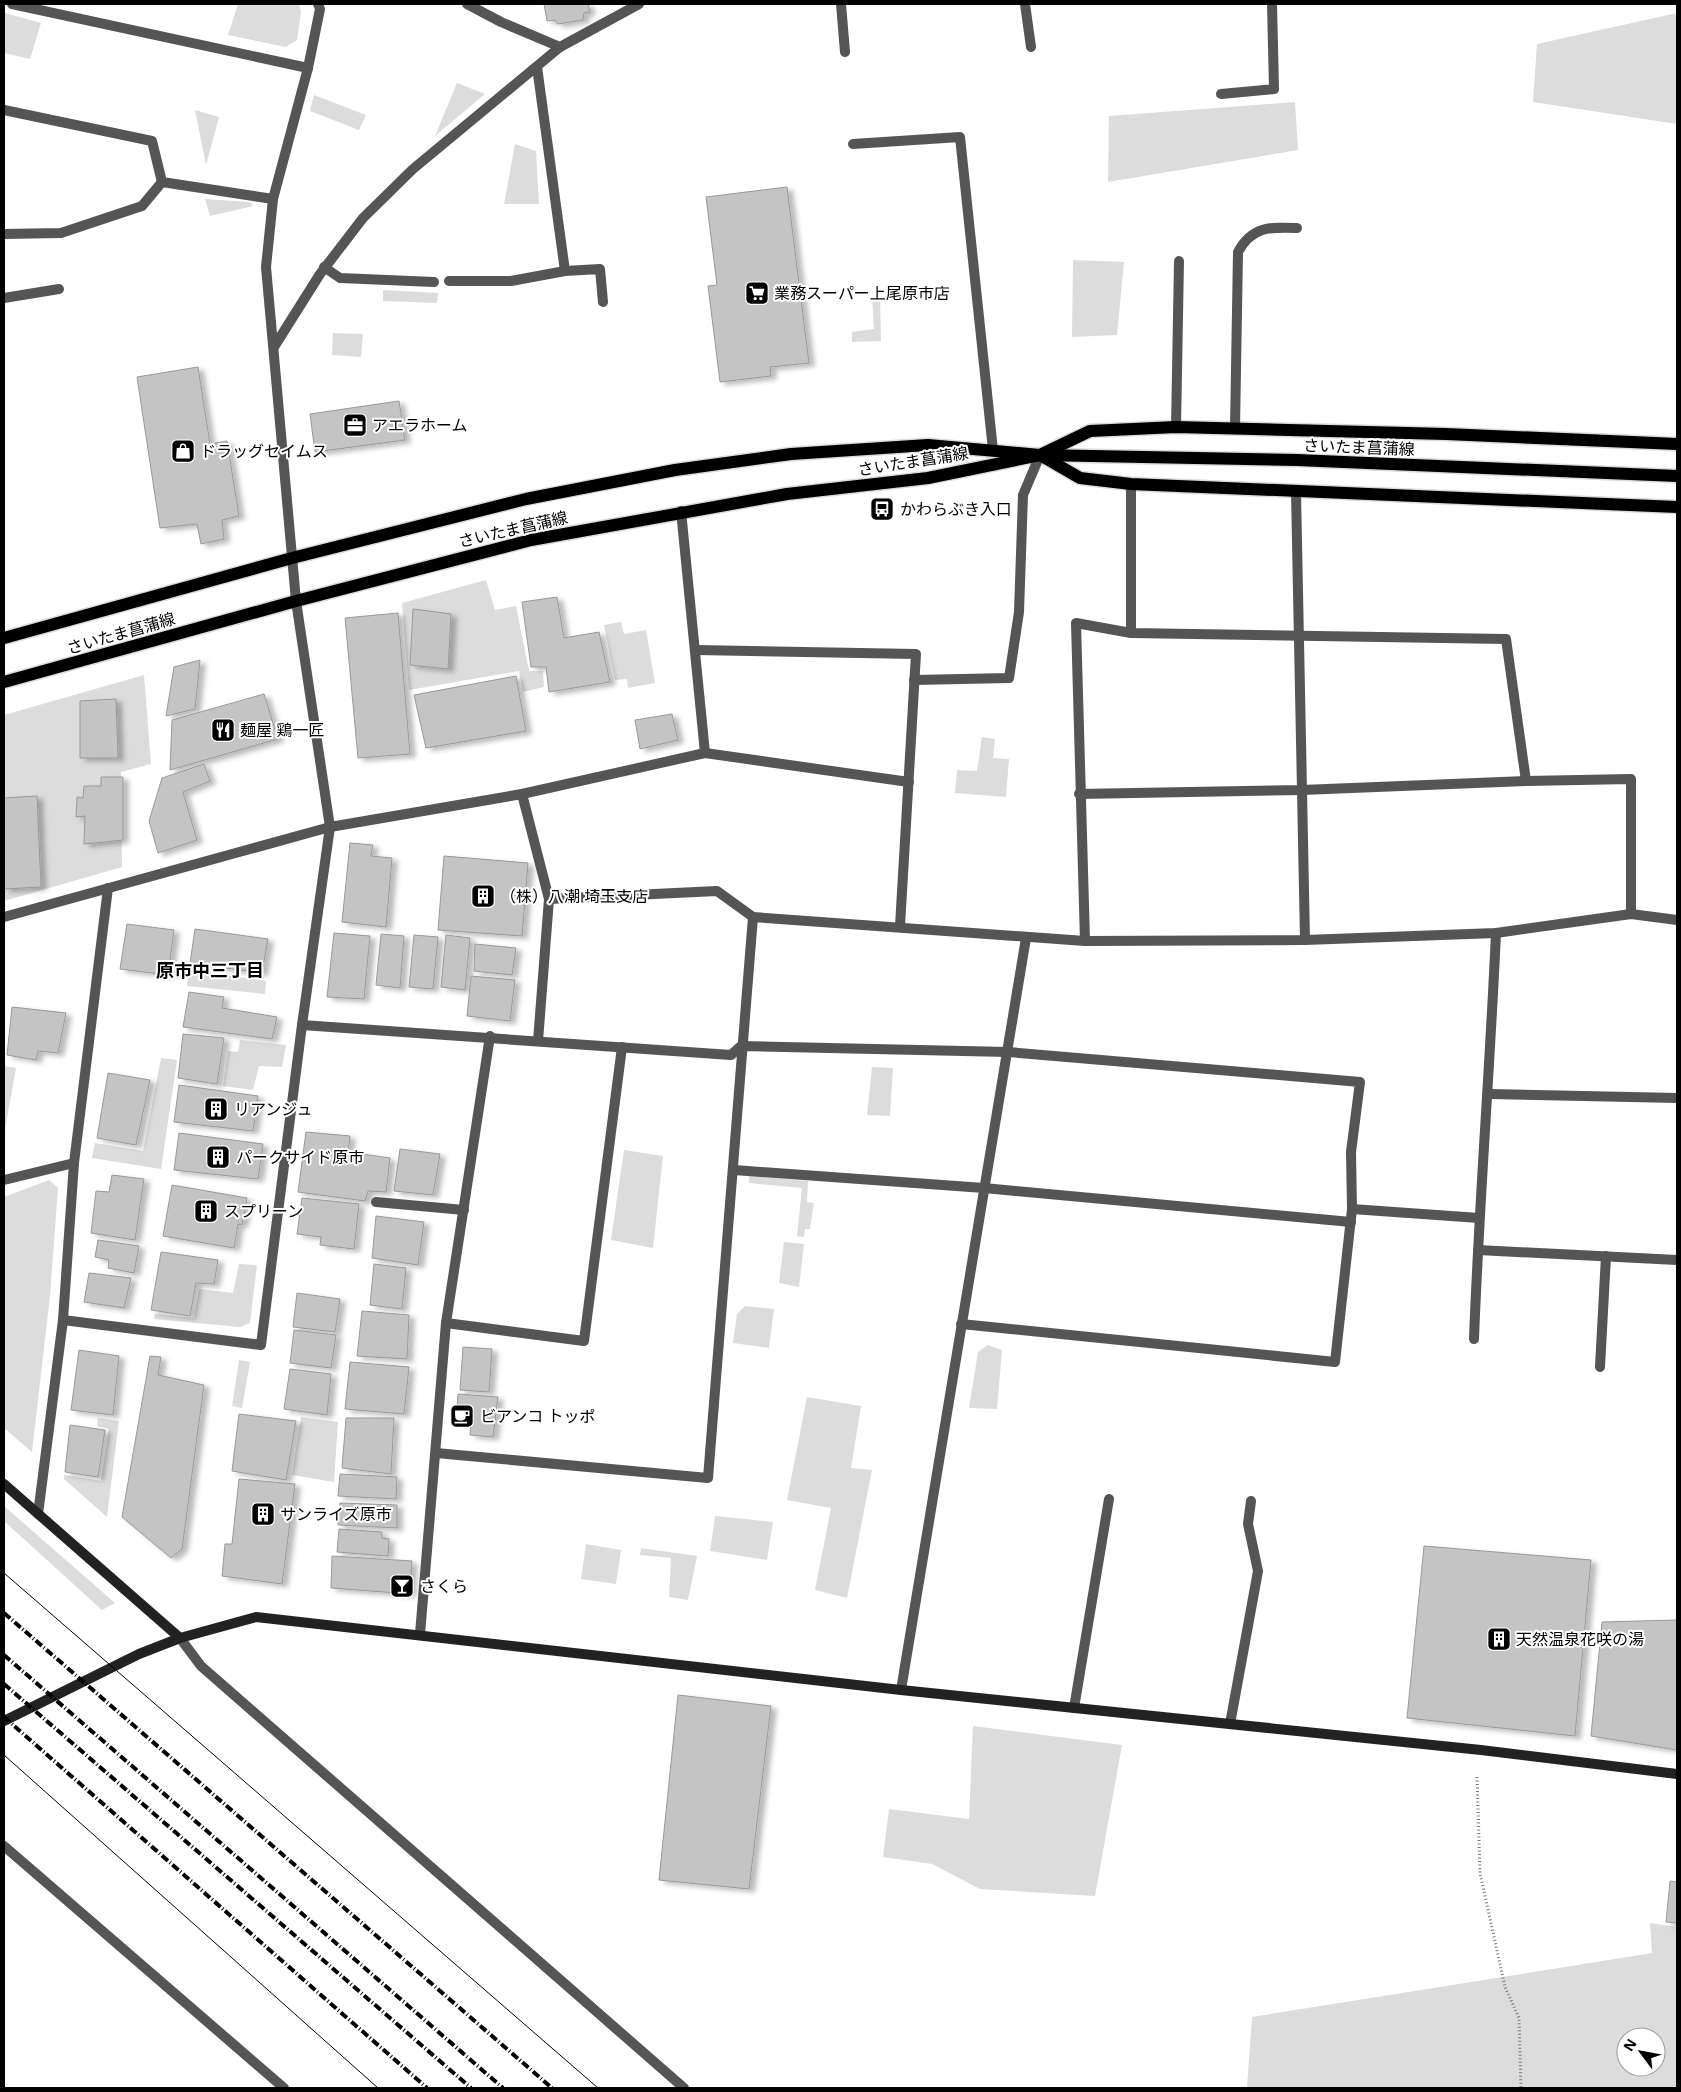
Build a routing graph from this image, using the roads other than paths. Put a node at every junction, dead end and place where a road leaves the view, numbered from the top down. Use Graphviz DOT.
graph roads {
  1 [pos="12,4"];
  2 [pos="318,4"];
  3 [pos="467,4"];
  4 [pos="638,4"];
  5 [pos="841,4"];
  6 [pos="1025,4"];
  7 [pos="1272,4"];
  8 [pos="61,8"];
  9 [pos="560,47"];
  10 [pos="1031,48"];
  11 [pos="845,52"];
  12 [pos="537,67"];
  13 [pos="308,68"];
  14 [pos="1221,94"];
  15 [pos="4,110"];
  16 [pos="853,144"];
  17 [pos="162,182"];
  18 [pos="273,199"];
  19 [pos="1297,228"];
  20 [pos="4,234"];
  21 [pos="1179,261"];
  22 [pos="324,267"];
  23 [pos="565,271"];
  24 [pos="449,281"];
  25 [pos="434,282"];
  26 [pos="59,289"];
  27 [pos="4,298"];
  28 [pos="603,302"];
  29 [pos="274,347"];
  30 [pos="1176,427"];
  31 [pos="1235,428"];
  32 [pos="1677,444"];
  33 [pos="993,450"];
  34 [pos="1040,455"];
  35 [pos="1677,476"];
  36 [pos="1131,484"];
  37 [pos="1296,492"];
  38 [pos="1677,507"];
  39 [pos="681,511"];
  40 [pos="292,558"];
  41 [pos="296,601"];
  42 [pos="1131,634"];
  43 [pos="4,638"];
  44 [pos="1299,638"];
  45 [pos="696,650"];
  46 [pos="914,680"];
  47 [pos="4,682"];
  48 [pos="705,753"];
  49 [pos="1526,781"];
  50 [pos="909,782"];
  51 [pos="1302,790"];
  52 [pos="522,794"];
  53 [pos="1079,794"];
  54 [pos="330,827"];
  55 [pos="108,888"];
  56 [pos="549,898"];
  57 [pos="1630,914"];
  58 [pos="4,917"];
  59 [pos="753,917"];
  60 [pos="1677,920"];
  61 [pos="900,926"];
  62 [pos="1496,933"];
  63 [pos="1026,938"];
  64 [pos="1305,940"];
  65 [pos="1085,941"];
  66 [pos="302,1025"];
  67 [pos="490,1036"];
  68 [pos="538,1041"];
  69 [pos="741,1046"];
  70 [pos="622,1047"];
  71 [pos="1008,1052"];
  72 [pos="1489,1094"];
  73 [pos="1677,1098"];
  74 [pos="74,1163"];
  75 [pos="734,1170"];
  76 [pos="4,1180"];
  77 [pos="984,1188"];
  78 [pos="376,1202"];
  79 [pos="1352,1209"];
  80 [pos="464,1210"];
  81 [pos="1479,1218"];
  82 [pos="1351,1222"];
  83 [pos="1478,1250"];
  84 [pos="1606,1256"];
  85 [pos="1677,1260"];
  86 [pos="63,1320"];
  87 [pos="446,1323"];
  88 [pos="961,1324"];
  89 [pos="1474,1339"];
  90 [pos="1600,1367"];
  91 [pos="436,1453"];
  92 [pos="4,1484"];
  93 [pos="1109,1499"];
  94 [pos="1251,1501"];
  95 [pos="38,1514"];
  96 [pos="420,1634"];
  97 [pos="180,1638"];
  98 [pos="901,1690"];
  99 [pos="1074,1708"];
  100 [pos="4,1721"];
  101 [pos="1230,1724"];
  102 [pos="1677,1774"];
  103 [pos="4,1846"];
  104 [pos="284,2088"];
  105 [pos="684,2088"];
  1 -- 8 [label="street"];
  2 -- 13 [label="street"];
  3 -- 9 [label="street"];
  4 -- 9 [label="street"];
  5 -- 11 [label="street"];
  6 -- 10 [label="street"];
  7 -- 14 [label="street"];
  8 -- 13 [label="street"];
  9 -- 12 [label="street"];
  12 -- 22 [label="street"];
  12 -- 23 [label="street"];
  13 -- 18 [label="street"];
  15 -- 17 [label="street"];
  16 -- 33 [label="street"];
  17 -- 18 [label="street"];
  17 -- 20 [label="street"];
  18 -- 29 [label="street"];
  19 -- 31 [label="street"];
  21 -- 30 [label="street"];
  22 -- 25 [label="street"];
  22 -- 29 [label="street"];
  23 -- 24 [label="street"];
  23 -- 28 [label="street"];
  26 -- 27 [label="street"];
  29 -- 40 [label="street"];
  30 -- 31 [label="main road"];
  30 -- 34 [label="main road"];
  31 -- 32 [label="main road"];
  33 -- 34 [label="main road, さいたま菖蒲線"];
  33 -- 40 [label="main road, さいたま菖蒲線"];
  34 -- 35 [label="main road, さいたま菖蒲線"];
  34 -- 36 [label="main road"];
  34 -- 39 [label="main road, さいたま菖蒲線"];
  34 -- 46 [label="street"];
  36 -- 37 [label="main road"];
  36 -- 42 [label="street"];
  37 -- 38 [label="main road"];
  37 -- 44 [label="street"];
  39 -- 41 [label="main road, さいたま菖蒲線"];
  39 -- 45 [label="street"];
  40 -- 41 [label="street"];
  40 -- 43 [label="main road, さいたま菖蒲線"];
  41 -- 47 [label="main road, さいたま菖蒲線"];
  41 -- 54 [label="street"];
  42 -- 44 [label="street"];
  42 -- 53 [label="street"];
  44 -- 49 [label="street"];
  44 -- 51 [label="street"];
  45 -- 46 [label="street"];
  45 -- 48 [label="street"];
  46 -- 50 [label="street"];
  48 -- 50 [label="street"];
  48 -- 52 [label="street"];
  49 -- 51 [label="street"];
  49 -- 57 [label="street"];
  50 -- 61 [label="street"];
  51 -- 53 [label="street"];
  51 -- 64 [label="street"];
  52 -- 54 [label="street"];
  52 -- 56 [label="street"];
  53 -- 65 [label="street"];
  54 -- 55 [label="street"];
  54 -- 66 [label="street"];
  55 -- 58 [label="street"];
  55 -- 74 [label="street"];
  56 -- 59 [label="street"];
  56 -- 68 [label="street"];
  57 -- 60 [label="street"];
  57 -- 62 [label="street"];
  59 -- 61 [label="street"];
  59 -- 69 [label="street"];
  61 -- 63 [label="street"];
  62 -- 64 [label="street"];
  62 -- 72 [label="street"];
  63 -- 65 [label="street"];
  63 -- 71 [label="street"];
  64 -- 65 [label="street"];
  66 -- 67 [label="street"];
  66 -- 86 [label="street"];
  67 -- 68 [label="street"];
  67 -- 80 [label="street"];
  68 -- 70 [label="street"];
  69 -- 70 [label="street"];
  69 -- 71 [label="street"];
  69 -- 75 [label="street"];
  70 -- 87 [label="street"];
  71 -- 77 [label="street"];
  71 -- 79 [label="street"];
  72 -- 73 [label="street"];
  72 -- 81 [label="street"];
  74 -- 76 [label="street"];
  74 -- 86 [label="street"];
  75 -- 77 [label="street"];
  75 -- 91 [label="street"];
  77 -- 82 [label="street"];
  77 -- 88 [label="street"];
  78 -- 80 [label="street"];
  79 -- 81 [label="street"];
  79 -- 82 [label="street"];
  80 -- 87 [label="street"];
  81 -- 83 [label="street"];
  82 -- 88 [label="street"];
  83 -- 84 [label="street"];
  83 -- 89 [label="street"];
  84 -- 85 [label="street"];
  84 -- 90 [label="street"];
  86 -- 95 [label="street"];
  87 -- 91 [label="street"];
  88 -- 98 [label="street"];
  91 -- 96 [label="street"];
  92 -- 95 [label="street"];
  93 -- 99 [label="street"];
  94 -- 101 [label="street"];
  95 -- 97 [label="street"];
  96 -- 97 [label="street"];
  96 -- 98 [label="street"];
  97 -- 100 [label="street"];
  97 -- 105 [label="street"];
  98 -- 99 [label="street"];
  99 -- 101 [label="street"];
  101 -- 102 [label="street"];
  103 -- 104 [label="street"];
}
